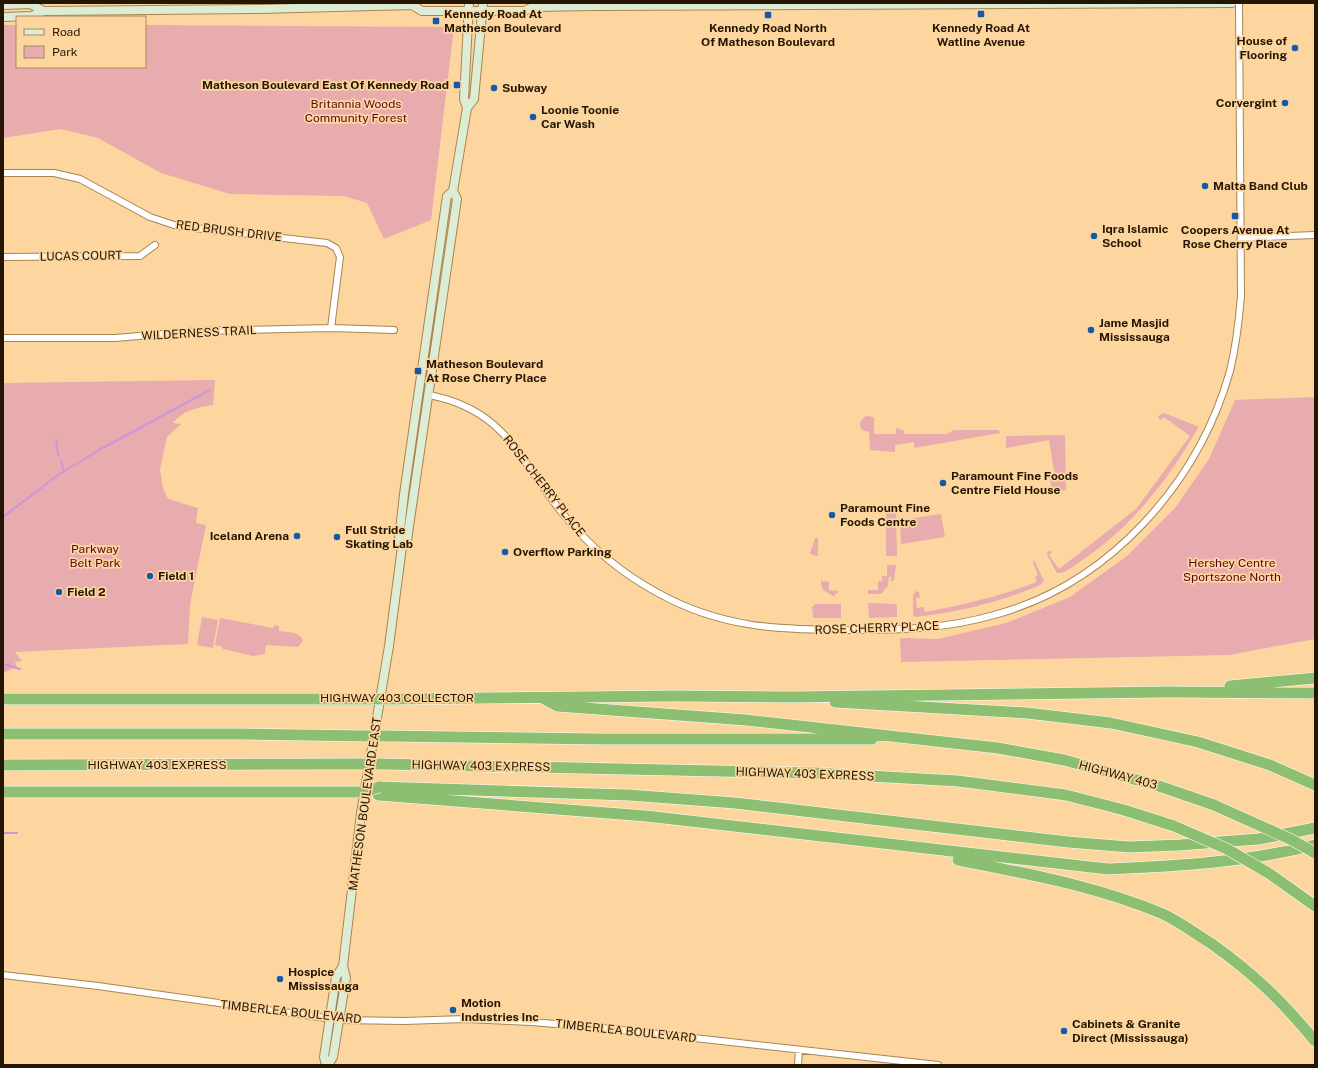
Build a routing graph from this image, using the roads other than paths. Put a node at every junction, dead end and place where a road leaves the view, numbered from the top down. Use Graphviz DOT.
graph roads {
  1 [pos="483,3"];
  2 [pos="525,3"];
  3 [pos="1006,3"];
  4 [pos="1232,3"];
  5 [pos="1239,3"];
  6 [pos="414,4"];
  7 [pos="3,5"];
  8 [pos="469,7"];
  9 [pos="533,7"];
  10 [pos="44,10"];
  11 [pos="483,12"];
  12 [pos="32,16"];
  13 [pos="3,17"];
  14 [pos="16,17"];
  15 [pos="468,108"];
  16 [pos="3,173"];
  17 [pos="453,191"];
  18 [pos="1315,235"];
  19 [pos="1241,238"];
  20 [pos="155,245"];
  21 [pos="3,257"];
  22 [pos="331,328"];
  23 [pos="394,330"];
  24 [pos="3,338"];
  25 [pos="429,395"];
  26 [pos="402,547"];
  27 [pos="1315,678"];
  28 [pos="1166,692"];
  29 [pos="1315,693"];
  30 [pos="791,697"];
  31 [pos="542,698"];
  32 [pos="3,699"];
  33 [pos="3,734"];
  34 [pos="909,739"];
  35 [pos="3,765"];
  36 [pos="1315,785"];
  37 [pos="379,791"];
  38 [pos="3,792"];
  39 [pos="1315,828"];
  40 [pos="891,845"];
  41 [pos="1315,846"];
  42 [pos="1315,853"];
  43 [pos="1315,906"];
  44 [pos="343,966"];
  45 [pos="3,975"];
  46 [pos="330,1018"];
  47 [pos="340,1020"];
  48 [pos="1315,1041"];
  49 [pos="800,1050"];
  50 [pos="327,1065"];
  51 [pos="798,1065"];
  52 [pos="938,1065"];
  1 -- 11 [label="street, MATHESON BOULEVARD EAST"];
  2 -- 9 [label="street"];
  3 -- 4 [label="street"];
  3 -- 9 [label="street"];
  5 -- 19 [label="street, ROSE CHERRY PLACE"];
  6 -- 8 [label="street"];
  6 -- 10 [label="street"];
  7 -- 10 [label="street"];
  8 -- 11 [label="street"];
  8 -- 15 [label="street, MATHESON BOULEVARD EAST"];
  9 -- 11 [label="street"];
  10 -- 12 [label="street"];
  11 -- 15 [label="street, MATHESON BOULEVARD EAST"];
  13 -- 14 [label="street"];
  15 -- 17 [label="street, MATHESON BOULEVARD EAST"];
  16 -- 22 [label="street, RED BRUSH DRIVE"];
  17 -- 25 [label="street, MATHESON BOULEVARD EAST"];
  17 -- 26 [label="street, MATHESON BOULEVARD EAST"];
  18 -- 19 [label="street"];
  19 -- 25 [label="street, ROSE CHERRY PLACE"];
  20 -- 21 [label="street, LUCAS COURT"];
  22 -- 23 [label="street, WILDERNESS TRAIL"];
  22 -- 24 [label="street, WILDERNESS TRAIL"];
  25 -- 26 [label="street, MATHESON BOULEVARD EAST"];
  26 -- 44 [label="street, MATHESON BOULEVARD EAST"];
  27 -- 28 [label="highway"];
  28 -- 29 [label="highway"];
  28 -- 30 [label="highway"];
  30 -- 31 [label="highway, HIGHWAY 403 COLLECTOR"];
  30 -- 36 [label="highway"];
  31 -- 32 [label="highway, HIGHWAY 403 COLLECTOR, bridge"];
  31 -- 34 [label="highway"];
  33 -- 34 [label="highway, bridge"];
  34 -- 42 [label="highway, HIGHWAY 403, bridge"];
  35 -- 43 [label="highway, HIGHWAY 403 EXPRESS, bridge"];
  37 -- 38 [label="highway, bridge"];
  37 -- 39 [label="highway"];
  37 -- 40 [label="highway"];
  40 -- 41 [label="highway"];
  40 -- 48 [label="highway"];
  44 -- 46 [label="street, MATHESON BOULEVARD EAST"];
  44 -- 47 [label="street, MATHESON BOULEVARD EAST"];
  45 -- 46 [label="street, TIMBERLEA BOULEVARD"];
  46 -- 47 [label="street, TIMBERLEA BOULEVARD"];
  46 -- 50 [label="street, MATHESON BOULEVARD EAST"];
  47 -- 49 [label="street, TIMBERLEA BOULEVARD"];
  47 -- 50 [label="street, MATHESON BOULEVARD EAST"];
  49 -- 51 [label="street"];
  49 -- 52 [label="street, TIMBERLEA BOULEVARD"];
}
